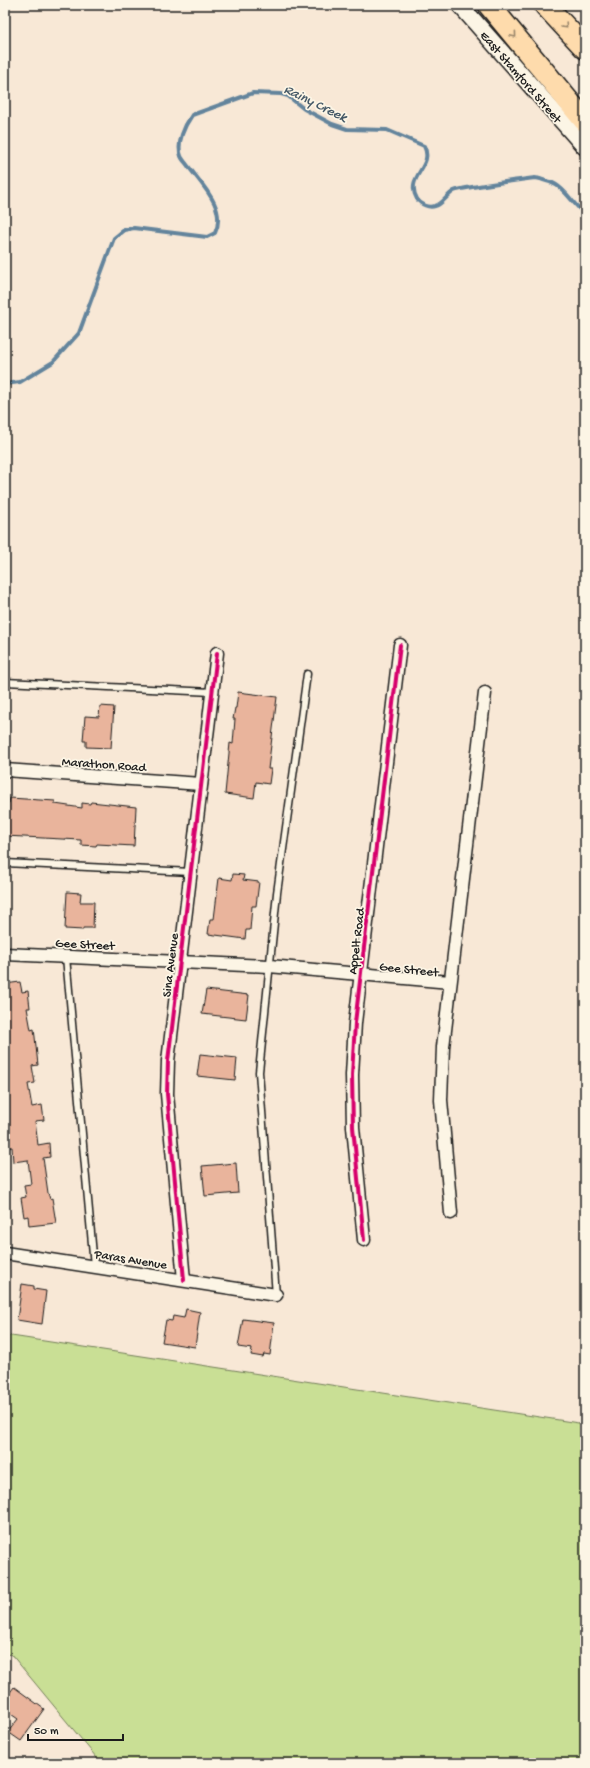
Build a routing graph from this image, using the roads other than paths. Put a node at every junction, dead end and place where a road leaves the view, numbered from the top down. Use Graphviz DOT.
graph roads {
  1 [pos="460,5"];
  2 [pos="489,5"];
  3 [pos="545,5"];
  4 [pos="585,48"];
  5 [pos="585,121"];
  6 [pos="585,147"];
  7 [pos="400,645"];
  8 [pos="217,653"];
  9 [pos="306,674"];
  10 [pos="5,682"];
  11 [pos="212,692"];
  12 [pos="485,693"];
  13 [pos="5,770"];
  14 [pos="201,784"];
  15 [pos="5,862"];
  16 [pos="191,872"];
  17 [pos="5,954"];
  18 [pos="66,957"];
  19 [pos="180,962"];
  20 [pos="269,966"];
  21 [pos="362,973"];
  22 [pos="450,982"];
  23 [pos="451,1213"];
  24 [pos="364,1240"];
  25 [pos="5,1253"];
  26 [pos="94,1266"];
  27 [pos="184,1280"];
  28 [pos="276,1295"];
  1 -- 6 [label="main road, East Stamford Street"];
  2 -- 5 [label="highway, one-way"];
  3 -- 4 [label="highway, one-way"];
  7 -- 21 [label="street, Appelt Road"];
  8 -- 11 [label="street, Sina Avenue"];
  9 -- 20 [label="lane"];
  10 -- 11 [label="lane"];
  11 -- 14 [label="street, Sina Avenue"];
  12 -- 22 [label="street"];
  13 -- 14 [label="street, Marathon Road"];
  14 -- 16 [label="street, Sina Avenue"];
  15 -- 16 [label="lane"];
  16 -- 19 [label="street, Sina Avenue"];
  17 -- 18 [label="street, Gee Street"];
  18 -- 19 [label="street, Gee Street"];
  18 -- 26 [label="lane"];
  19 -- 20 [label="street, Gee Street"];
  19 -- 27 [label="street, Sina Avenue"];
  20 -- 21 [label="street, Gee Street"];
  20 -- 28 [label="lane"];
  21 -- 22 [label="street, Gee Street"];
  21 -- 24 [label="street, Appelt Road"];
  22 -- 23 [label="street"];
  25 -- 26 [label="street, Paras Avenue"];
  26 -- 27 [label="street, Paras Avenue"];
  27 -- 28 [label="street, Paras Avenue"];
}
